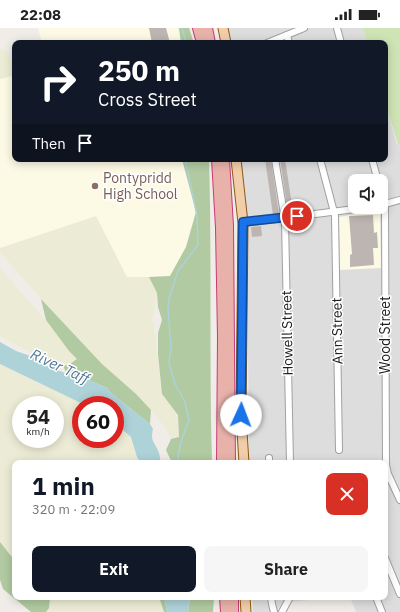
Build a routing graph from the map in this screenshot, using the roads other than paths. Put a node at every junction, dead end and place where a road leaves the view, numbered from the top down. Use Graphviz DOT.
graph roads {
  1 [pos="198,28"];
  2 [pos="206,28"];
  3 [pos="223,28"];
  4 [pos="304,28"];
  5 [pos="337,28"];
  6 [pos="286,35"];
  7 [pos="201,40"];
  8 [pos="209,40"];
  9 [pos="225,40"];
  10 [pos="274,40"];
  11 [pos="288,40"];
  12 [pos="340,40"];
  13 [pos="217,162"];
  14 [pos="224,162"];
  15 [pos="236,162"];
  16 [pos="275,162"];
  17 [pos="321,162"];
  18 [pos="373,162"];
  19 [pos="376,174"];
  20 [pos="400,200"];
  21 [pos="388,204"];
  22 [pos="348,210"];
  23 [pos="334,212"];
  24 [pos="383,214"];
  25 [pos="284,217"];
  26 [pos="243,222"];
  27 [pos="339,450"];
  28 [pos="222,460"];
  29 [pos="230,460"];
  30 [pos="244,460"];
  31 [pos="290,460"];
  32 [pos="386,460"];
  33 [pos="388,474"];
  34 [pos="400,500"];
  35 [pos="388,565"];
  36 [pos="400,594"];
  37 [pos="225,600"];
  38 [pos="233,600"];
  39 [pos="245,600"];
  40 [pos="272,600"];
  41 [pos="288,600"];
  42 [pos="377,600"];
  43 [pos="226,612"];
  44 [pos="233,612"];
  45 [pos="246,612"];
  46 [pos="274,612"];
  47 [pos="282,612"];
  48 [pos="382,612"];
  1 -- 7 [label="highway"];
  2 -- 8 [label="highway"];
  3 -- 9 [label="main road"];
  4 -- 6 [label="street"];
  5 -- 12 [label="street"];
  6 -- 10 [label="street"];
  6 -- 11 [label="street"];
  13 -- 28 [label="highway"];
  14 -- 29 [label="highway"];
  15 -- 26 [label="main road"];
  16 -- 25 [label="street, Howell Street"];
  17 -- 23 [label="street, Ann Street"];
  18 -- 19 [label="street"];
  20 -- 21 [label="street"];
  22 -- 23 [label="street"];
  23 -- 25 [label="street"];
  23 -- 27 [label="street, Ann Street"];
  24 -- 32 [label="street, Wood Street"];
  25 -- 26 [label="street"];
  25 -- 31 [label="street, Howell Street"];
  26 -- 30 [label="main road"];
  33 -- 34 [label="street, Wood Street"];
  35 -- 36 [label="street"];
  37 -- 43 [label="highway"];
  38 -- 44 [label="highway"];
  39 -- 45 [label="main road"];
  40 -- 46 [label="street"];
  41 -- 47 [label="street"];
  42 -- 48 [label="street"];
}
